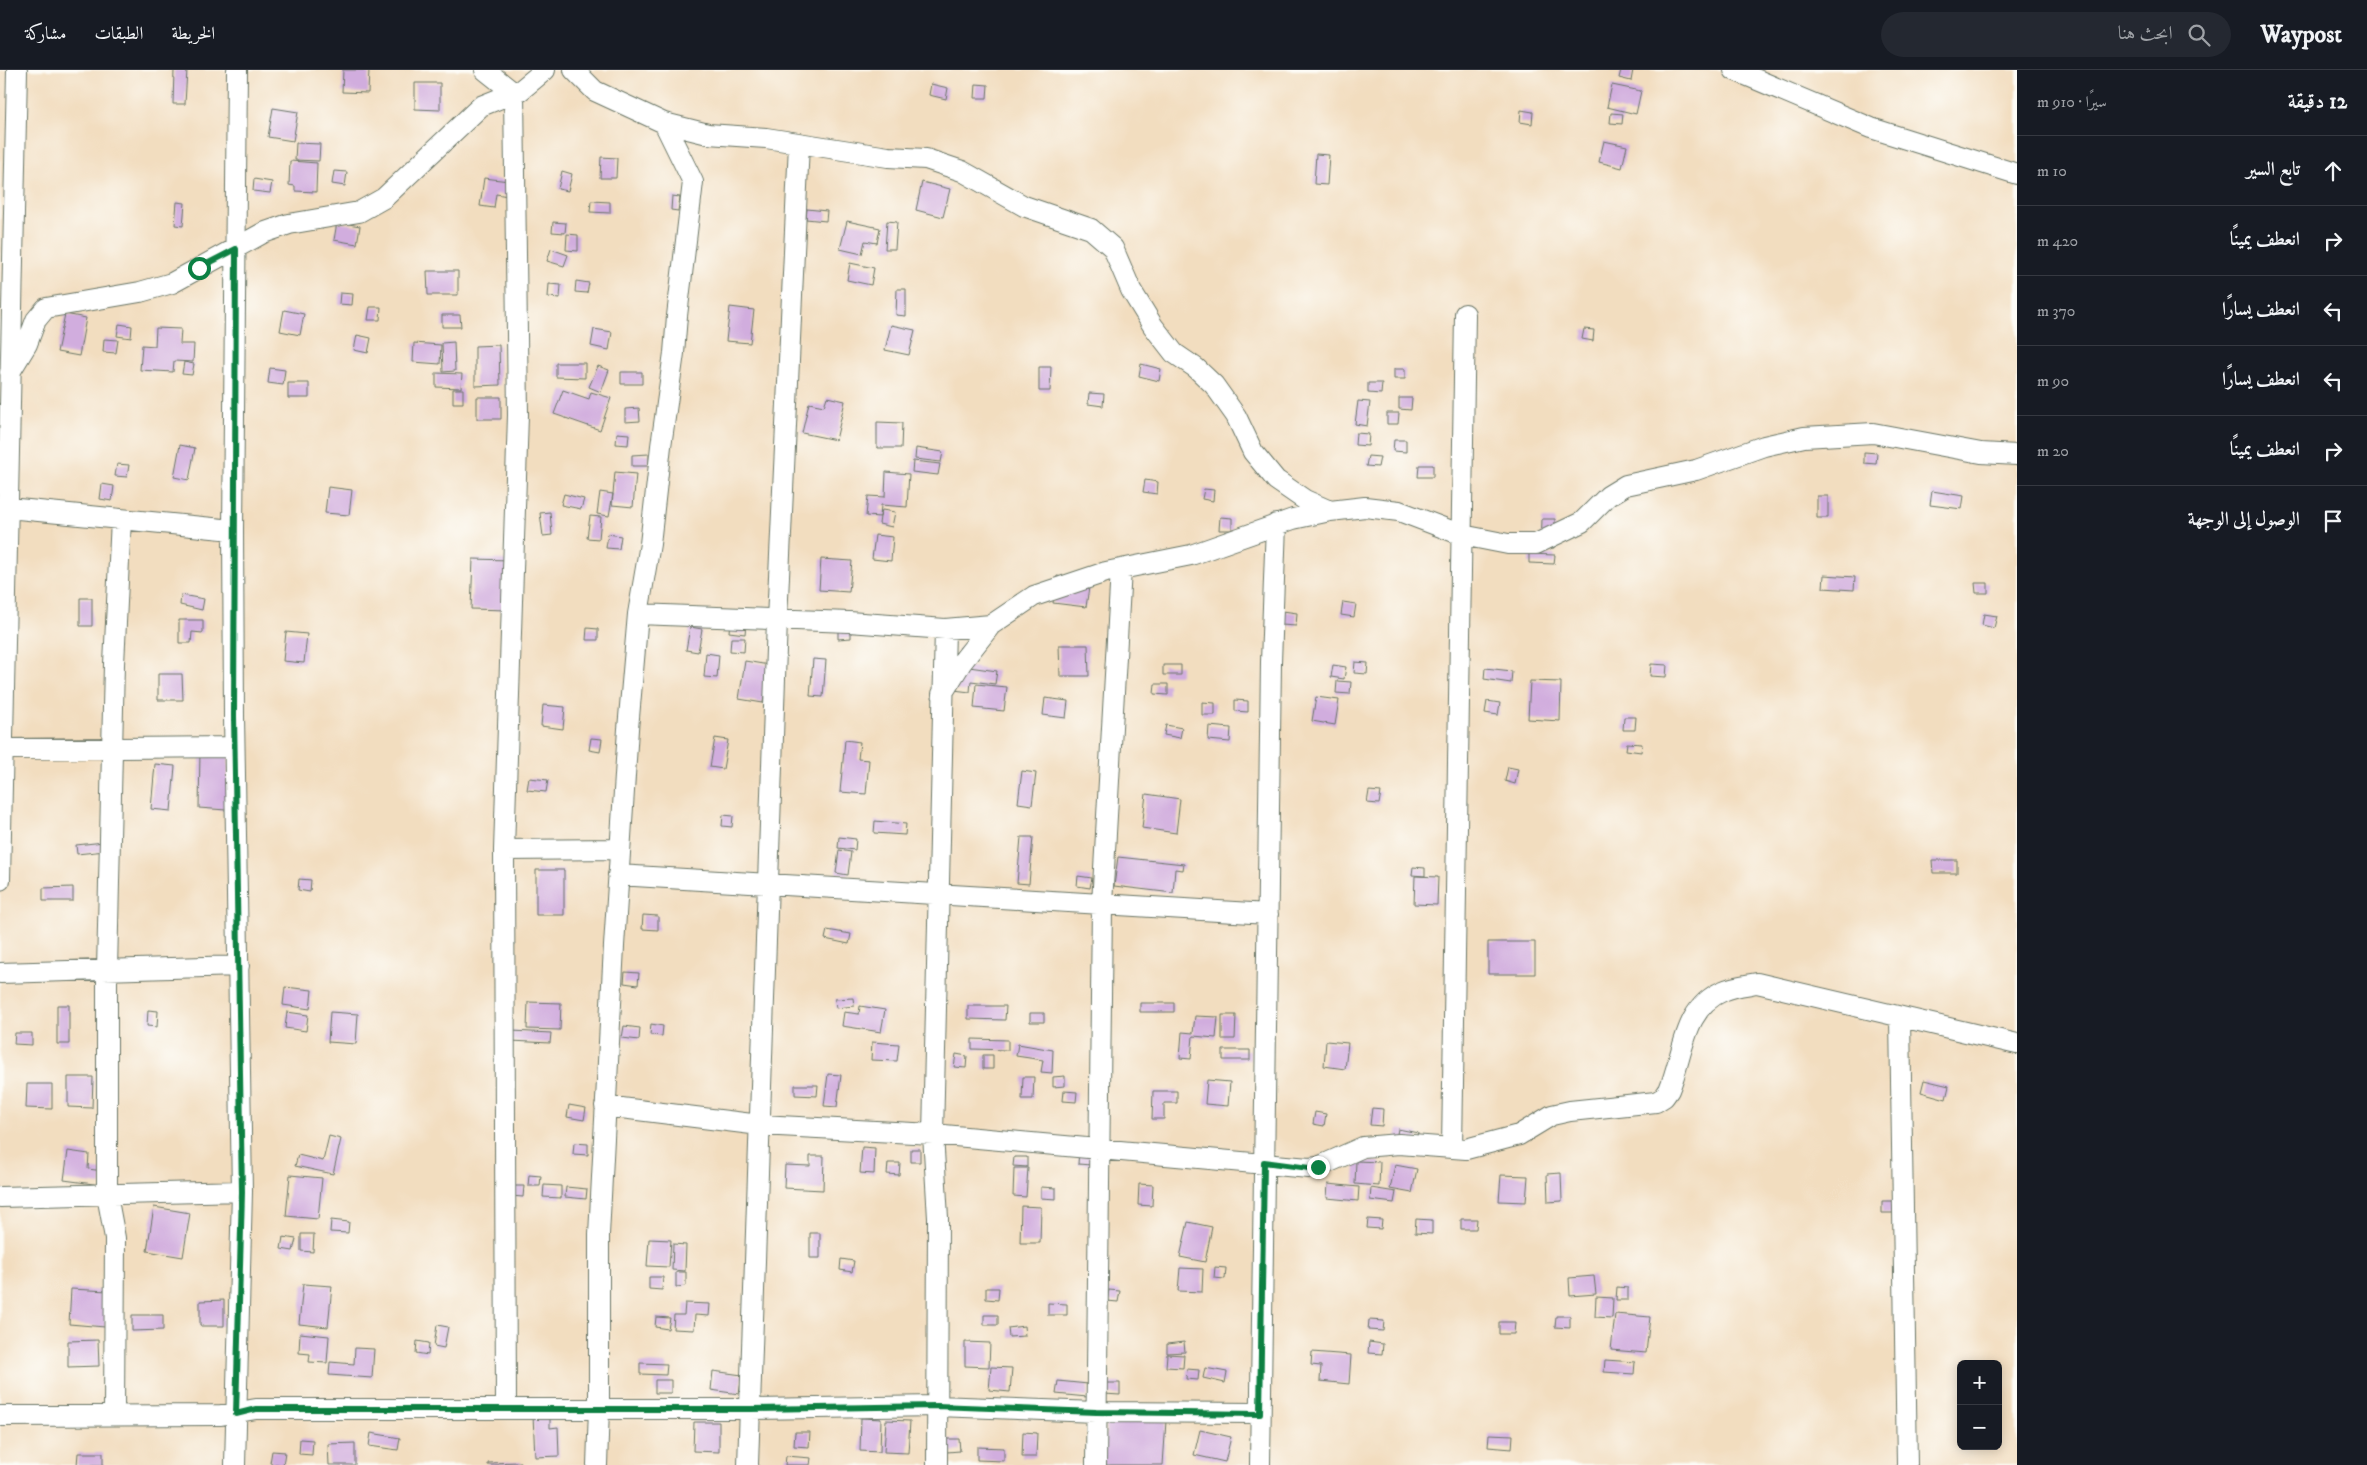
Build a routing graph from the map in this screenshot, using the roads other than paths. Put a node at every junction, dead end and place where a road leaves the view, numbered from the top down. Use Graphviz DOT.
graph roads {
  1 [pos="17,70"];
  2 [pos="237,70"];
  3 [pos="485,70"];
  4 [pos="544,70"];
  5 [pos="574,70"];
  6 [pos="1734,70"];
  7 [pos="514,93"];
  8 [pos="664,123"];
  9 [pos="799,144"];
  10 [pos="2017,174"];
  11 [pos="236,249"];
  12 [pos="1465,314"];
  13 [pos="5,378"];
  14 [pos="2017,455"];
  15 [pos="8,508"];
  16 [pos="1330,511"];
  17 [pos="122,519"];
  18 [pos="1276,524"];
  19 [pos="233,530"];
  20 [pos="1462,535"];
  21 [pos="1121,569"];
  22 [pos="3,609"];
  23 [pos="638,614"];
  24 [pos="778,620"];
  25 [pos="991,625"];
  26 [pos="945,629"];
  27 [pos="942,694"];
  28 [pos="234,747"];
  29 [pos="4,749"];
  30 [pos="112,750"];
  31 [pos="620,849"];
  32 [pos="504,850"];
  33 [pos="618,875"];
  34 [pos="0,880"];
  35 [pos="769,883"];
  36 [pos="938,894"];
  37 [pos="1102,904"];
  38 [pos="1268,914"];
  39 [pos="239,966"];
  40 [pos="107,970"];
  41 [pos="0,973"];
  42 [pos="1900,1017"];
  43 [pos="2017,1044"];
  44 [pos="605,1106"];
  45 [pos="760,1125"];
  46 [pos="933,1134"];
  47 [pos="1452,1148"];
  48 [pos="1099,1151"];
  49 [pos="1264,1162"];
  50 [pos="242,1192"];
  51 [pos="107,1195"];
  52 [pos="0,1197"];
  53 [pos="937,1406"];
  54 [pos="506,1408"];
  55 [pos="599,1408"];
  56 [pos="750,1409"];
  57 [pos="1096,1412"];
  58 [pos="236,1414"];
  59 [pos="1260,1414"];
  60 [pos="114,1415"];
  61 [pos="0,1416"];
  62 [pos="235,1465"];
  63 [pos="596,1465"];
  64 [pos="748,1465"];
  65 [pos="937,1465"];
  66 [pos="1096,1465"];
  67 [pos="1260,1465"];
  68 [pos="1907,1465"];
  1 -- 13 [label="street"];
  2 -- 11 [label="street"];
  3 -- 7 [label="street"];
  4 -- 7 [label="street"];
  5 -- 8 [label="street"];
  6 -- 10 [label="street"];
  7 -- 11 [label="street"];
  7 -- 32 [label="street"];
  8 -- 9 [label="street"];
  8 -- 23 [label="street"];
  9 -- 16 [label="street"];
  9 -- 24 [label="street"];
  11 -- 13 [label="street"];
  11 -- 19 [label="street"];
  12 -- 20 [label="street"];
  13 -- 15 [label="street"];
  14 -- 20 [label="street"];
  15 -- 17 [label="street"];
  15 -- 22 [label="street"];
  16 -- 18 [label="street"];
  16 -- 20 [label="street"];
  17 -- 19 [label="street"];
  17 -- 30 [label="street"];
  18 -- 21 [label="street"];
  18 -- 38 [label="street"];
  19 -- 28 [label="street"];
  20 -- 47 [label="street"];
  21 -- 25 [label="street"];
  21 -- 37 [label="street"];
  22 -- 29 [label="street"];
  23 -- 24 [label="street"];
  23 -- 31 [label="street"];
  24 -- 26 [label="street"];
  24 -- 35 [label="street"];
  25 -- 26 [label="street"];
  25 -- 27 [label="street"];
  26 -- 27 [label="street"];
  27 -- 36 [label="street"];
  28 -- 30 [label="street"];
  28 -- 39 [label="street"];
  29 -- 30 [label="street"];
  29 -- 34 [label="street"];
  30 -- 40 [label="street"];
  31 -- 32 [label="street"];
  31 -- 33 [label="street"];
  32 -- 54 [label="street"];
  33 -- 35 [label="street"];
  33 -- 44 [label="street"];
  35 -- 36 [label="street"];
  35 -- 45 [label="street"];
  36 -- 37 [label="street"];
  36 -- 46 [label="street"];
  37 -- 38 [label="street"];
  37 -- 48 [label="street"];
  38 -- 49 [label="street"];
  39 -- 40 [label="street"];
  39 -- 50 [label="street"];
  40 -- 41 [label="street"];
  40 -- 51 [label="street"];
  42 -- 43 [label="street"];
  42 -- 47 [label="street"];
  42 -- 68 [label="street"];
  44 -- 45 [label="street"];
  44 -- 55 [label="street"];
  45 -- 46 [label="street"];
  45 -- 56 [label="street"];
  46 -- 48 [label="street"];
  46 -- 53 [label="street"];
  47 -- 49 [label="street"];
  48 -- 49 [label="street"];
  48 -- 57 [label="street"];
  49 -- 59 [label="street"];
  50 -- 51 [label="street"];
  50 -- 58 [label="street"];
  51 -- 52 [label="street"];
  51 -- 60 [label="street"];
  53 -- 56 [label="street"];
  53 -- 57 [label="street"];
  53 -- 65 [label="street"];
  54 -- 55 [label="street"];
  54 -- 58 [label="street"];
  55 -- 56 [label="street"];
  55 -- 63 [label="street"];
  56 -- 64 [label="street"];
  57 -- 59 [label="street"];
  57 -- 66 [label="street"];
  58 -- 60 [label="street"];
  58 -- 62 [label="street"];
  59 -- 67 [label="street"];
  60 -- 61 [label="street"];
}
